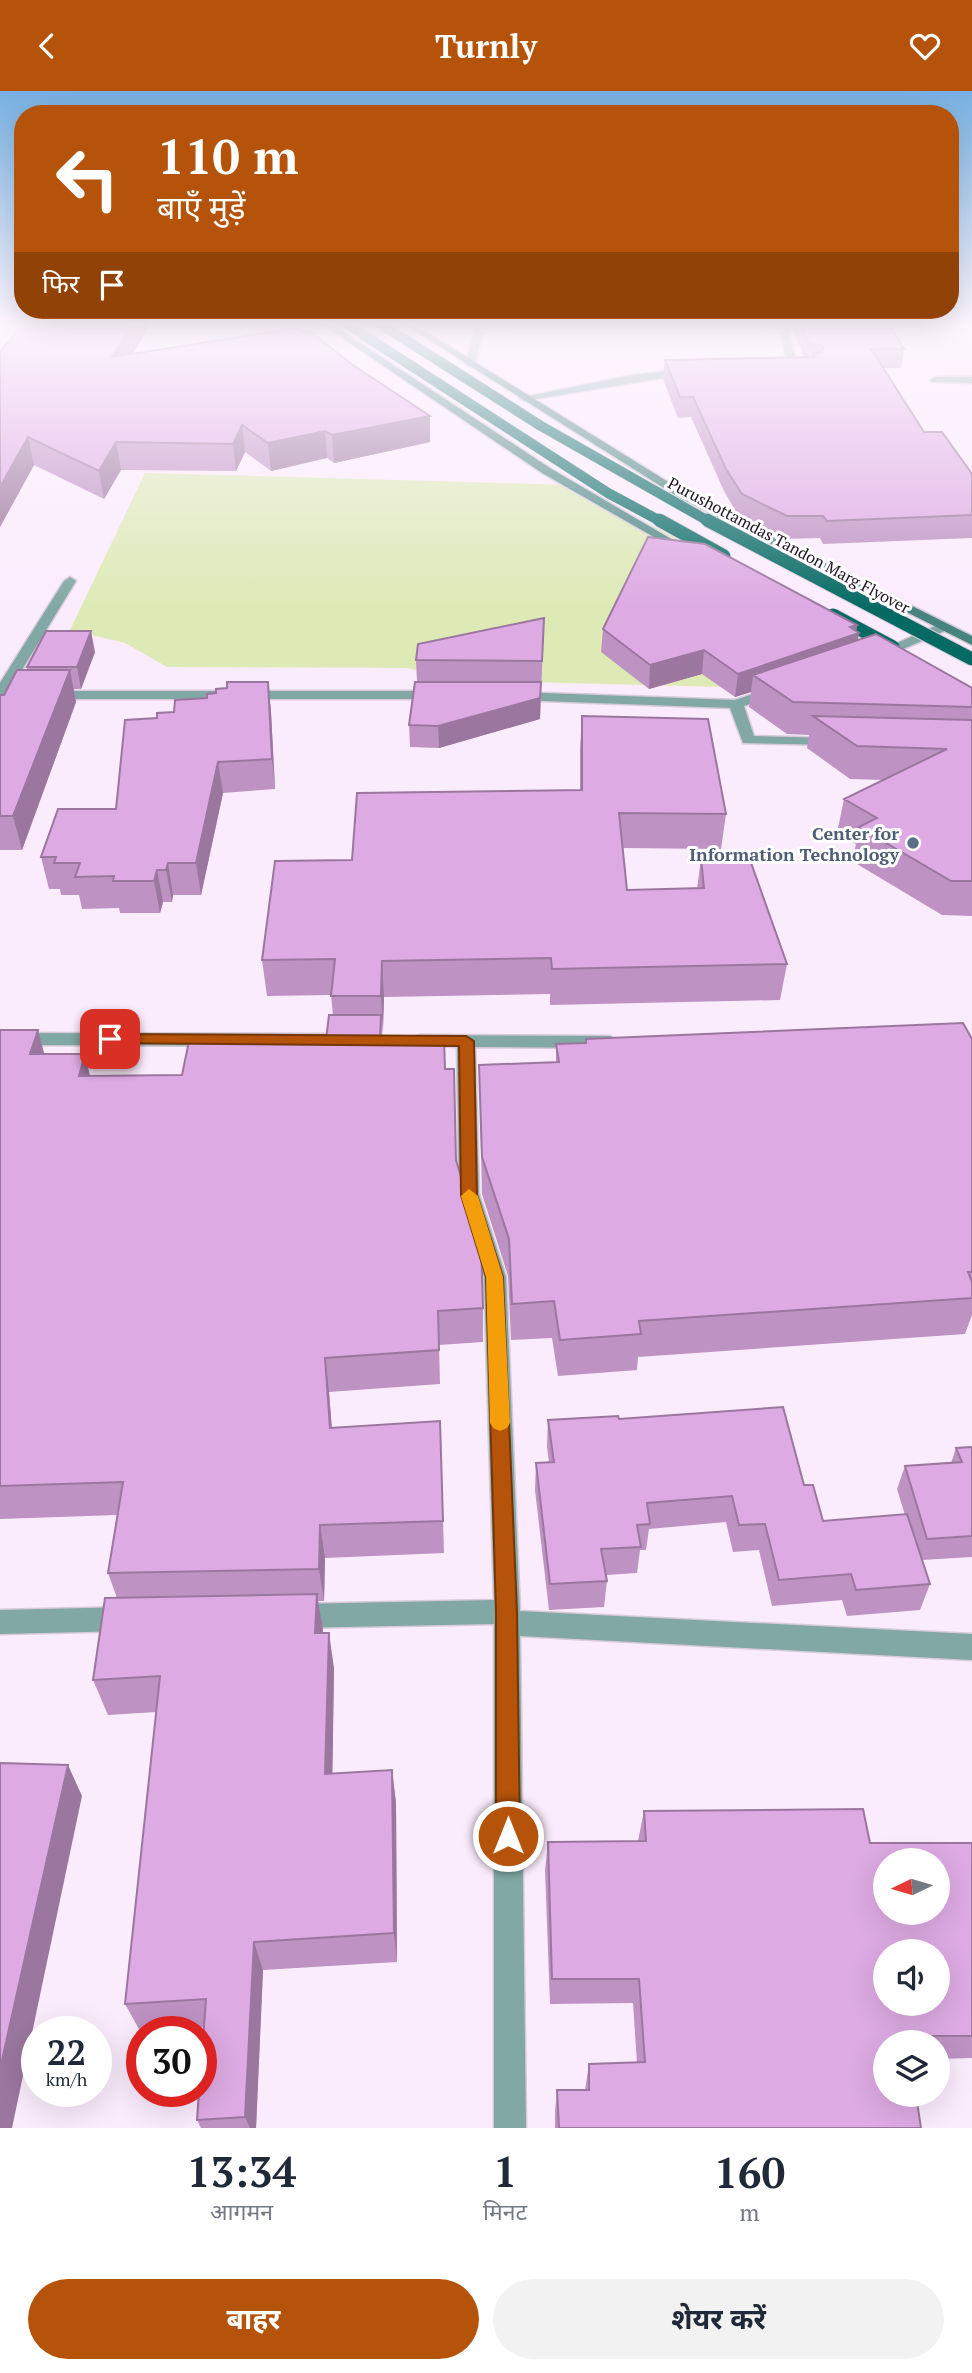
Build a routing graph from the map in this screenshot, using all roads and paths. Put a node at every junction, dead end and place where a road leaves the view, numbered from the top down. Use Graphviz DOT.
graph roads {
  1 [pos="465,418"];
  2 [pos="492,418"];
  3 [pos="529,418"];
  4 [pos="557,418"];
  5 [pos="696,557"];
  6 [pos="737,563"];
  7 [pos="70,581"];
  8 [pos="819,608"];
  9 [pos="819,622"];
  10 [pos="942,627"];
  11 [pos="972,641"];
  12 [pos="913,657"];
  13 [pos="880,658"];
  14 [pos="972,659"];
  15 [pos="789,686"];
  16 [pos="0,695"];
  17 [pos="447,695"];
  18 [pos="502,696"];
  19 [pos="736,704"];
  20 [pos="846,743"];
  21 [pos="0,1039"];
  22 [pos="343,1040"];
  23 [pos="397,1041"];
  24 [pos="466,1041"];
  25 [pos="633,1042"];
  26 [pos="274,1617"];
  27 [pos="507,1618"];
  28 [pos="151,1619"];
  29 [pos="0,1622"];
  30 [pos="972,1647"];
  31 [pos="510,2128"];
  1 -- 5 [label="main road"];
  2 -- 6 [label="main road, bridge"];
  3 -- 14 [label="main road, Purushottamdas Tandon Marg Flyover, bridge"];
  4 -- 10 [label="main road"];
  7 -- 16 [label="street"];
  8 -- 12 [label="main road, bridge"];
  9 -- 13 [label="main road"];
  10 -- 11 [label="main road"];
  10 -- 13 [label="street"];
  15 -- 19 [label="street"];
  16 -- 17 [label="street"];
  18 -- 19 [label="street"];
  19 -- 20 [label="street"];
  21 -- 22 [label="street"];
  23 -- 24 [label="street"];
  24 -- 25 [label="street"];
  24 -- 27 [label="street"];
  26 -- 27 [label="street"];
  27 -- 30 [label="street"];
  27 -- 31 [label="street"];
  28 -- 29 [label="street"];
}
